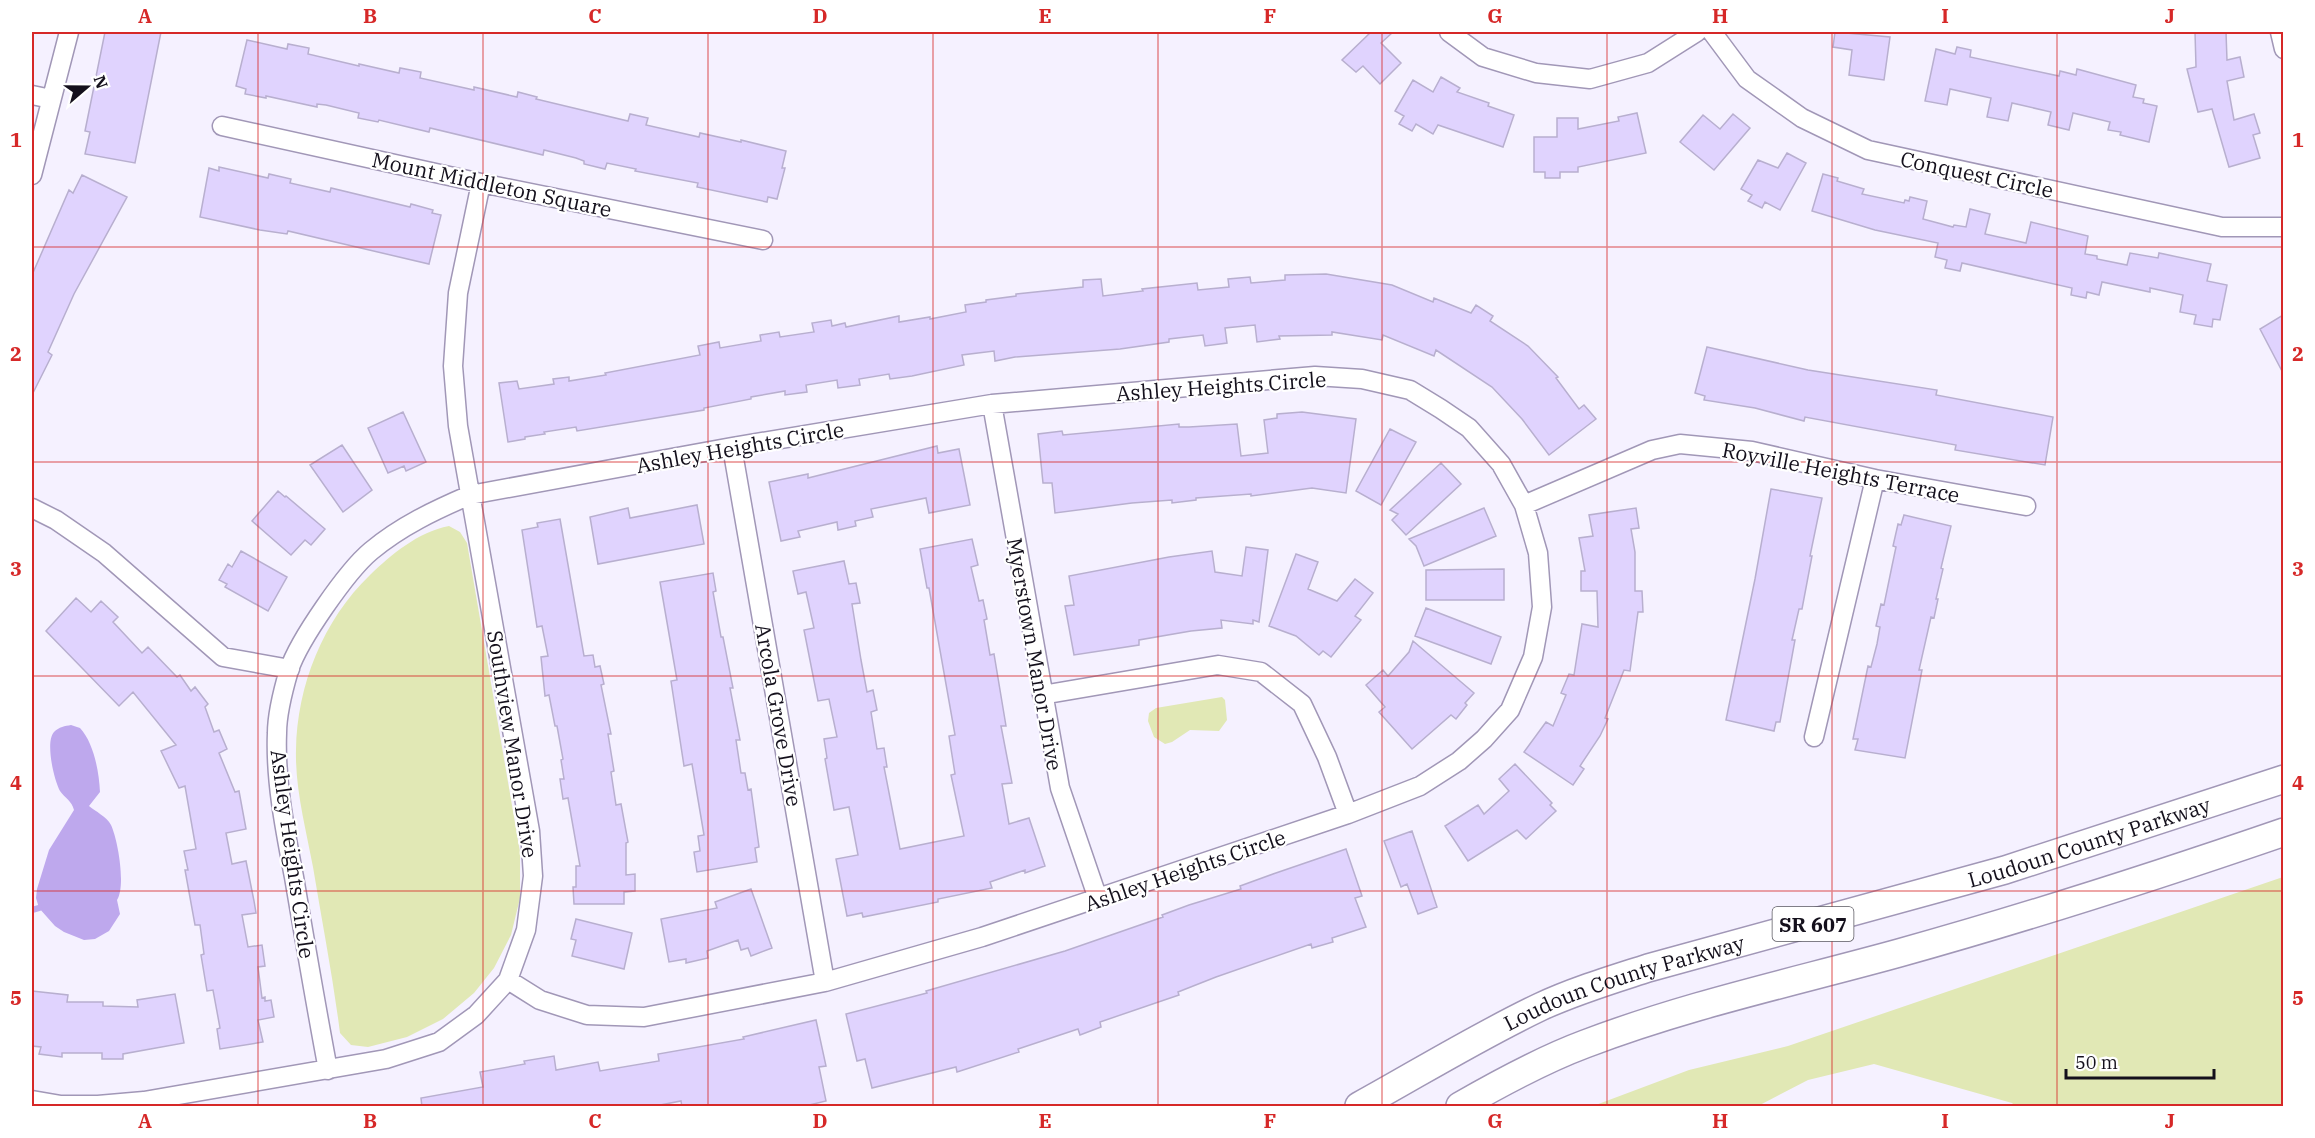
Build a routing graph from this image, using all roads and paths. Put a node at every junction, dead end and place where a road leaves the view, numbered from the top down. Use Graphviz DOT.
graph roads {
  1 [pos="69,32"];
  2 [pos="1449,32"];
  3 [pos="1697,32"];
  4 [pos="1712,32"];
  5 [pos="2280,32"];
  6 [pos="2283,49"];
  7 [pos="32,95"];
  8 [pos="51,99"];
  9 [pos="222,126"];
  10 [pos="32,175"];
  11 [pos="481,183"];
  12 [pos="2283,227"];
  13 [pos="763,240"];
  14 [pos="992,404"];
  15 [pos="732,447"];
  16 [pos="1875,479"];
  17 [pos="470,495"];
  18 [pos="1524,505"];
  19 [pos="2026,506"];
  20 [pos="32,508"];
  21 [pos="290,669"];
  22 [pos="1042,695"];
  23 [pos="1814,737"];
  24 [pos="2283,779"];
  25 [pos="1348,814"];
  26 [pos="2283,832"];
  27 [pos="1098,899"];
  28 [pos="508,980"];
  29 [pos="825,982"];
  30 [pos="328,1070"];
  31 [pos="32,1100"];
  32 [pos="1359,1107"];
  33 [pos="1460,1107"];
  1 -- 8 [label="street"];
  2 -- 3 [label="street"];
  4 -- 12 [label="street, Conquest Circle"];
  5 -- 6 [label="street"];
  7 -- 8 [label="street"];
  8 -- 10 [label="street"];
  9 -- 11 [label="street, Mount Middleton Square"];
  11 -- 13 [label="street, Mount Middleton Square"];
  11 -- 17 [label="street, Southview Manor Drive"];
  14 -- 15 [label="street, Ashley Heights Circle"];
  14 -- 18 [label="street, Ashley Heights Circle"];
  14 -- 22 [label="street, Myerstown Manor Drive"];
  15 -- 17 [label="street, Ashley Heights Circle"];
  15 -- 29 [label="street, Arcola Grove Drive"];
  16 -- 18 [label="street, Royville Heights Terrace"];
  16 -- 19 [label="street, Royville Heights Terrace"];
  16 -- 23 [label="street"];
  17 -- 21 [label="street, Ashley Heights Circle"];
  17 -- 28 [label="street, Southview Manor Drive"];
  18 -- 25 [label="street, Ashley Heights Circle"];
  20 -- 21 [label="street"];
  21 -- 30 [label="street, Ashley Heights Circle"];
  22 -- 25 [label="street"];
  22 -- 27 [label="street, Myerstown Manor Drive"];
  24 -- 32 [label="main road, Loudoun County Parkway / SR 607"];
  25 -- 27 [label="street, Ashley Heights Circle"];
  26 -- 33 [label="main road, Loudoun County Parkway / SR 607"];
  27 -- 29 [label="street, Ashley Heights Circle"];
  28 -- 29 [label="street, Ashley Heights Circle"];
  28 -- 30 [label="street, Southview Manor Drive"];
  30 -- 31 [label="street, Southview Manor Drive"];
}
